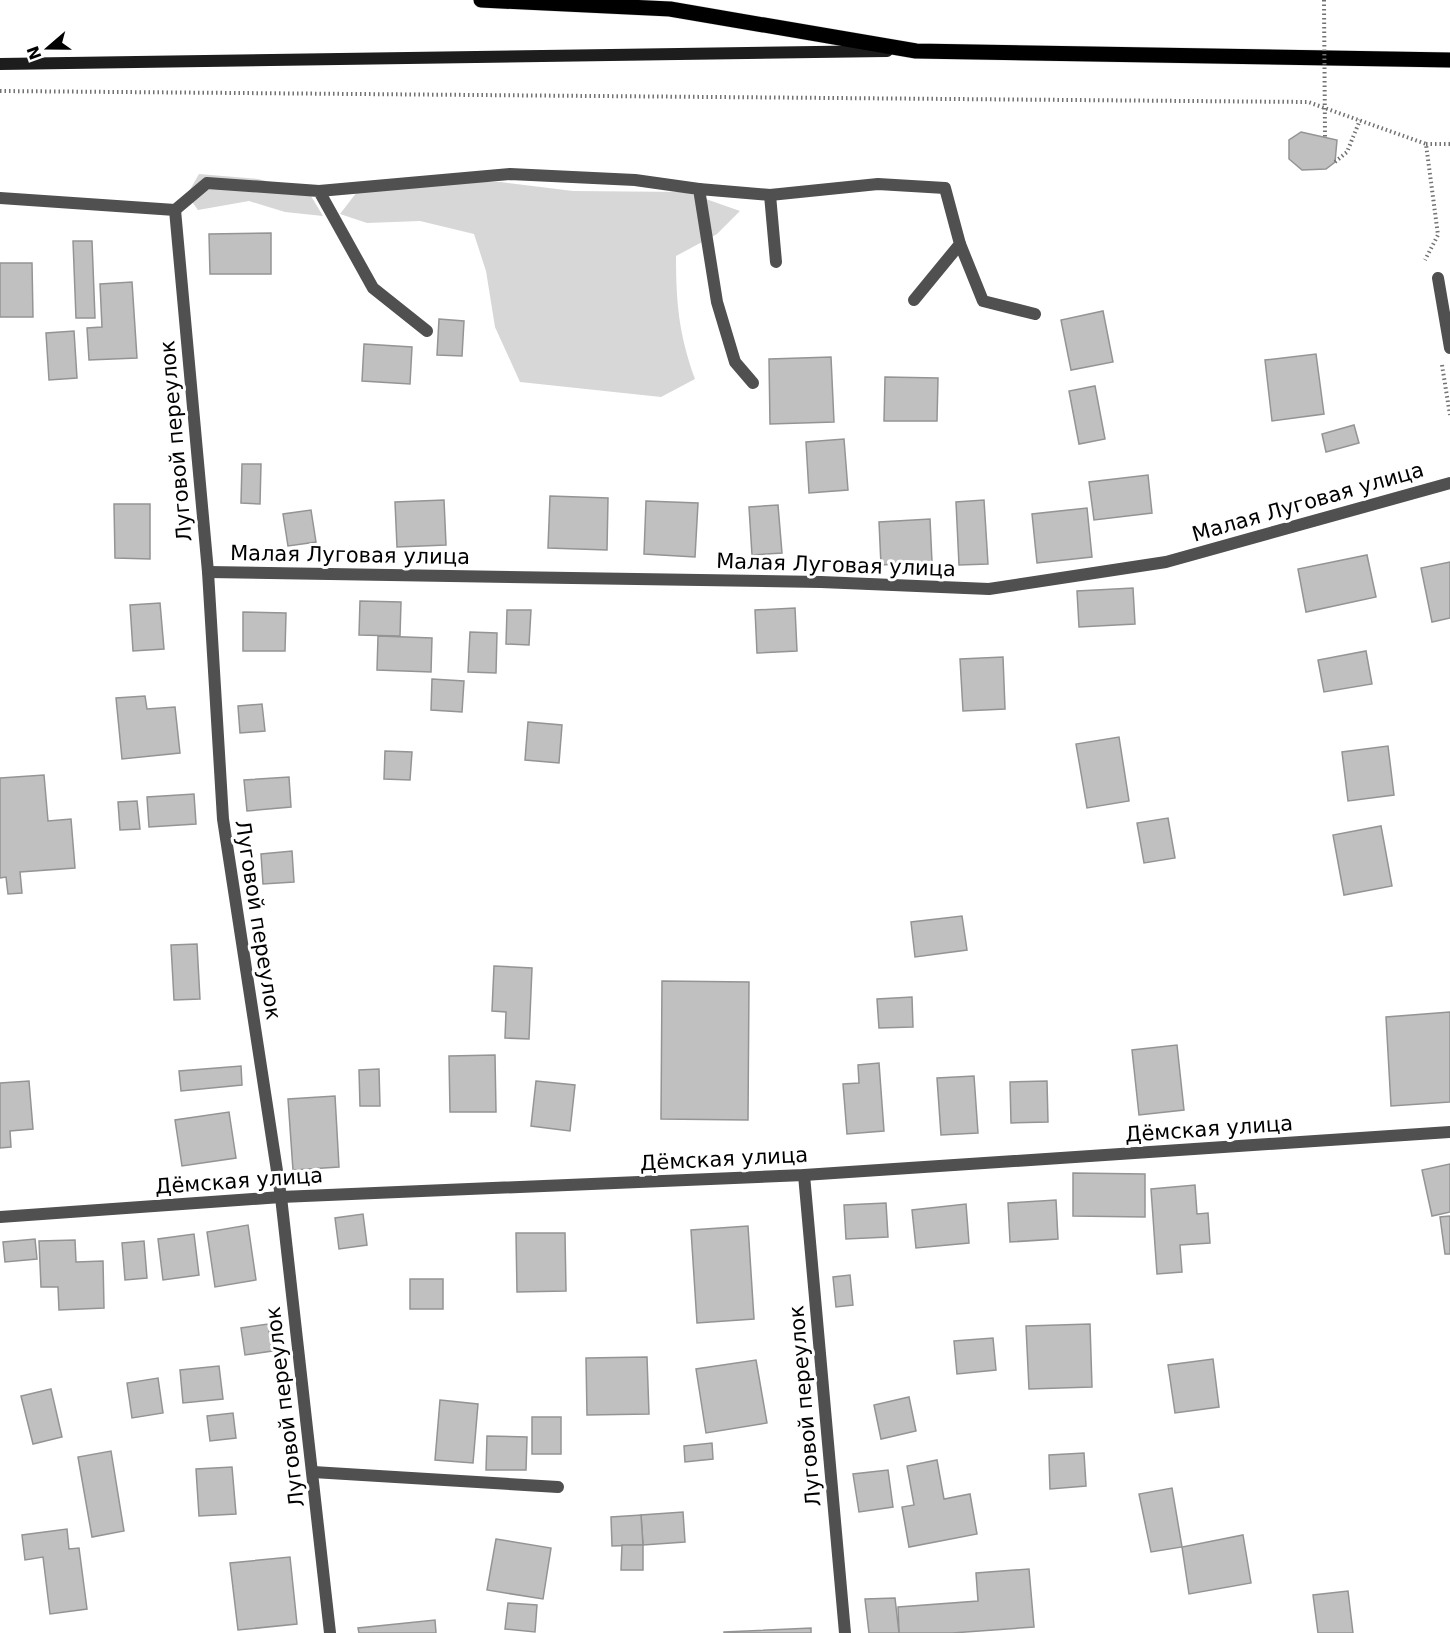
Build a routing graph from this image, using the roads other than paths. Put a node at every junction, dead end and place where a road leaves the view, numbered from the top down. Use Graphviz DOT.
graph roads {
  1 [pos="481,0"];
  2 [pos="608,0"];
  3 [pos="670,9"];
  4 [pos="916,51"];
  5 [pos="1450,60"];
  6 [pos="0,64"];
  7 [pos="699,189"];
  8 [pos="319,191"];
  9 [pos="770,195"];
  10 [pos="0,198"];
  11 [pos="175,210"];
  12 [pos="960,244"];
  13 [pos="776,262"];
  14 [pos="1438,278"];
  15 [pos="914,300"];
  16 [pos="1035,314"];
  17 [pos="427,331"];
  18 [pos="1450,348"];
  19 [pos="753,383"];
  20 [pos="1450,483"];
  21 [pos="208,572"];
  22 [pos="1450,1132"];
  23 [pos="804,1175"];
  24 [pos="280,1197"];
  25 [pos="0,1217"];
  26 [pos="313,1472"];
  27 [pos="558,1487"];
  28 [pos="330,1633"];
  29 [pos="845,1633"];
  1 -- 3 [label="main road"];
  2 -- 3 [label="main road"];
  3 -- 4 [label="main road"];
  4 -- 5 [label="main road"];
  4 -- 6 [label="main road"];
  7 -- 8 [label="street"];
  7 -- 9 [label="street"];
  7 -- 19 [label="street"];
  8 -- 11 [label="street"];
  8 -- 17 [label="street"];
  9 -- 12 [label="street"];
  9 -- 13 [label="street"];
  10 -- 11 [label="street"];
  11 -- 21 [label="street, Луговой переулок"];
  12 -- 15 [label="street"];
  12 -- 16 [label="street"];
  14 -- 18 [label="street"];
  20 -- 21 [label="street, Малая Луговая улица"];
  21 -- 24 [label="street, Луговой переулок"];
  22 -- 23 [label="street, Дёмская улица"];
  23 -- 24 [label="street, Дёмская улица"];
  23 -- 29 [label="street, Луговой переулок"];
  24 -- 25 [label="street, Дёмская улица"];
  24 -- 26 [label="street, Луговой переулок"];
  26 -- 27 [label="street"];
  26 -- 28 [label="street, Луговой переулок"];
}
